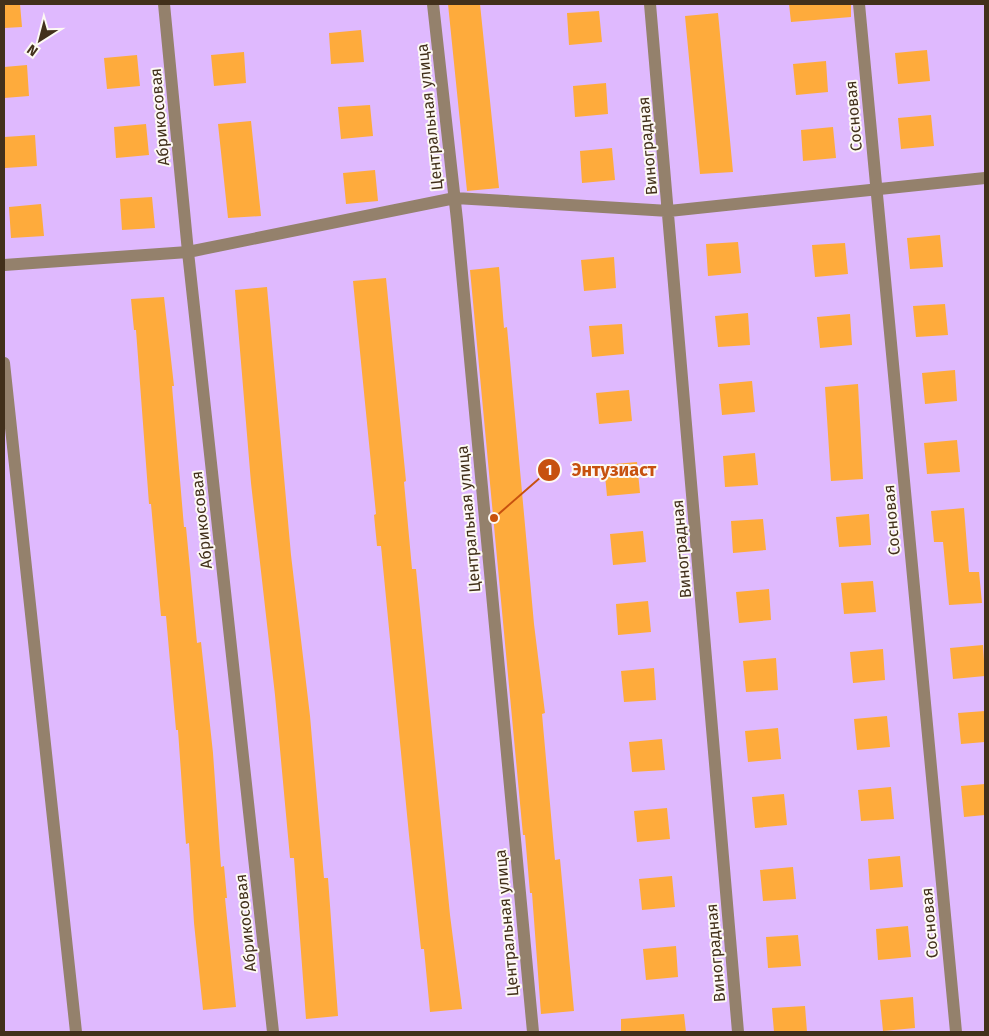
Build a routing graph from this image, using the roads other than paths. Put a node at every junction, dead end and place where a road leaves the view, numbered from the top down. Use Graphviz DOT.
graph roads {
  1 [pos="164,4"];
  2 [pos="433,4"];
  3 [pos="650,4"];
  4 [pos="860,4"];
  5 [pos="985,178"];
  6 [pos="875,191"];
  7 [pos="455,198"];
  8 [pos="669,211"];
  9 [pos="188,252"];
  10 [pos="4,266"];
  11 [pos="4,363"];
  12 [pos="76,1032"];
  13 [pos="273,1032"];
  14 [pos="533,1032"];
  15 [pos="738,1032"];
  16 [pos="956,1032"];
  1 -- 9 [label="street, Абрикосовая"];
  2 -- 7 [label="street, Центральная улица"];
  3 -- 8 [label="street, Виноградная"];
  4 -- 6 [label="street, Сосновая"];
  5 -- 6 [label="street"];
  6 -- 8 [label="street"];
  6 -- 16 [label="street, Сосновая"];
  7 -- 8 [label="street"];
  7 -- 9 [label="street"];
  7 -- 14 [label="street, Центральная улица"];
  8 -- 15 [label="street, Виноградная"];
  9 -- 10 [label="street"];
  9 -- 13 [label="street, Абрикосовая"];
  11 -- 12 [label="street"];
}
